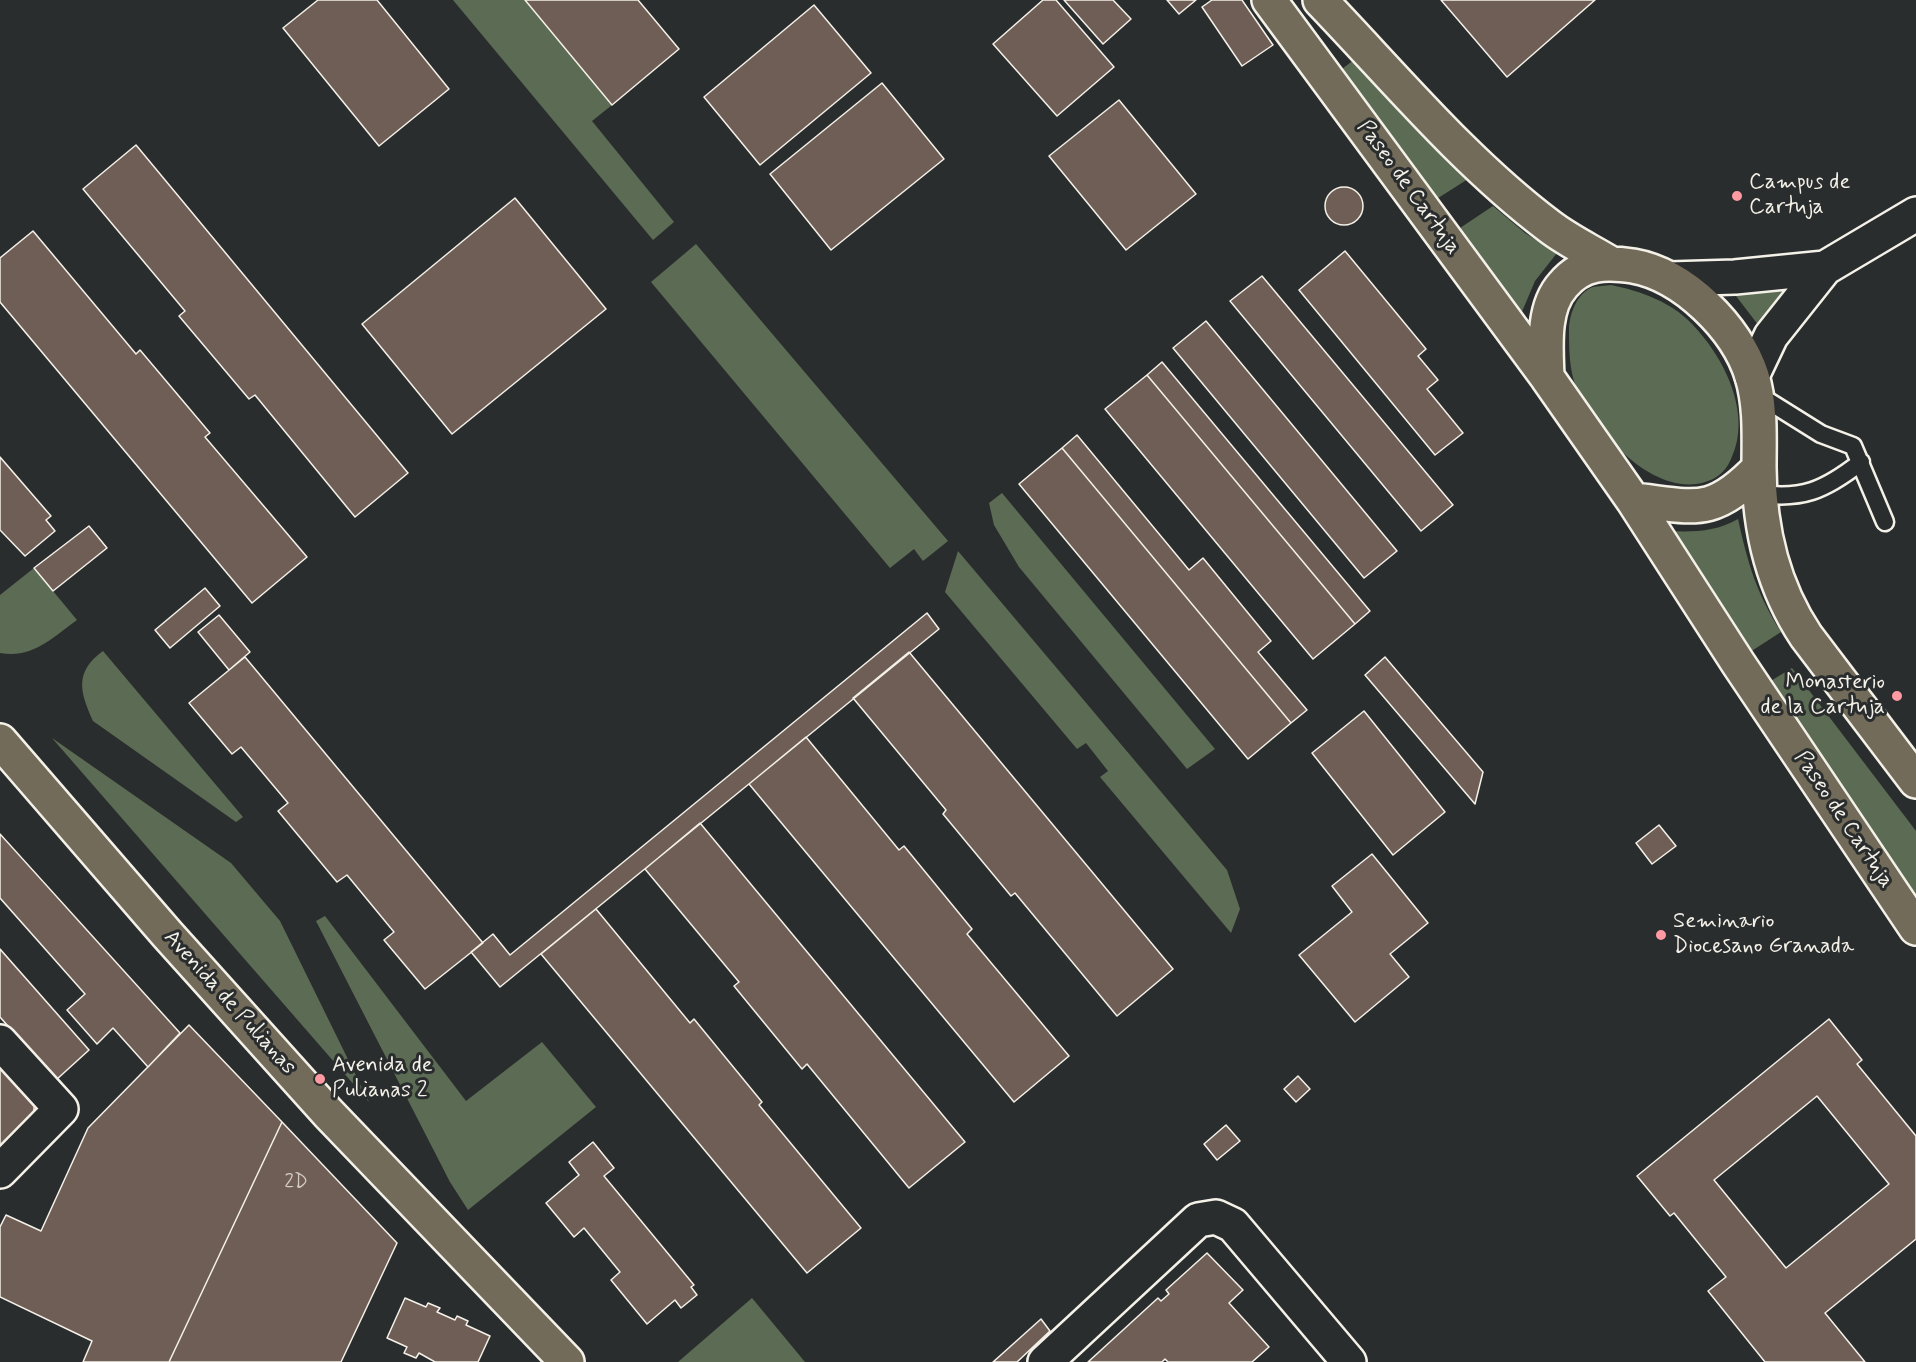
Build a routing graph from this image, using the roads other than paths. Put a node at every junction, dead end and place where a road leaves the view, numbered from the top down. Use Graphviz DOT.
graph roads {
  1 [pos="1269,0"];
  2 [pos="1320,0"];
  3 [pos="1916,214"];
  4 [pos="1608,262"];
  5 [pos="1825,267"];
  6 [pos="1670,279"];
  7 [pos="1547,377"];
  8 [pos="1754,385"];
  9 [pos="1861,462"];
  10 [pos="1752,484"];
  11 [pos="1633,501"];
  12 [pos="1885,522"];
  13 [pos="4,753"];
  14 [pos="1916,781"];
  15 [pos="1916,928"];
  16 [pos="0,1042"];
  17 [pos="0,1171"];
  18 [pos="567,1362"];
  19 [pos="1046,1362"];
  20 [pos="1349,1362"];
  1 -- 7 [label="main road, Paseo de Cartuja"];
  2 -- 4 [label="main road"];
  3 -- 5 [label="street"];
  4 -- 6 [label="main road"];
  4 -- 7 [label="main road"];
  5 -- 6 [label="street"];
  5 -- 8 [label="street"];
  6 -- 8 [label="main road"];
  7 -- 11 [label="main road, Paseo de Cartuja"];
  8 -- 9 [label="lane"];
  8 -- 10 [label="main road"];
  9 -- 10 [label="lane"];
  9 -- 12 [label="lane"];
  10 -- 11 [label="main road"];
  10 -- 14 [label="main road"];
  11 -- 15 [label="main road, Paseo de Cartuja"];
  13 -- 18 [label="main road, Avenida de Pulianas"];
  16 -- 17 [label="street"];
  19 -- 20 [label="street"];
}
